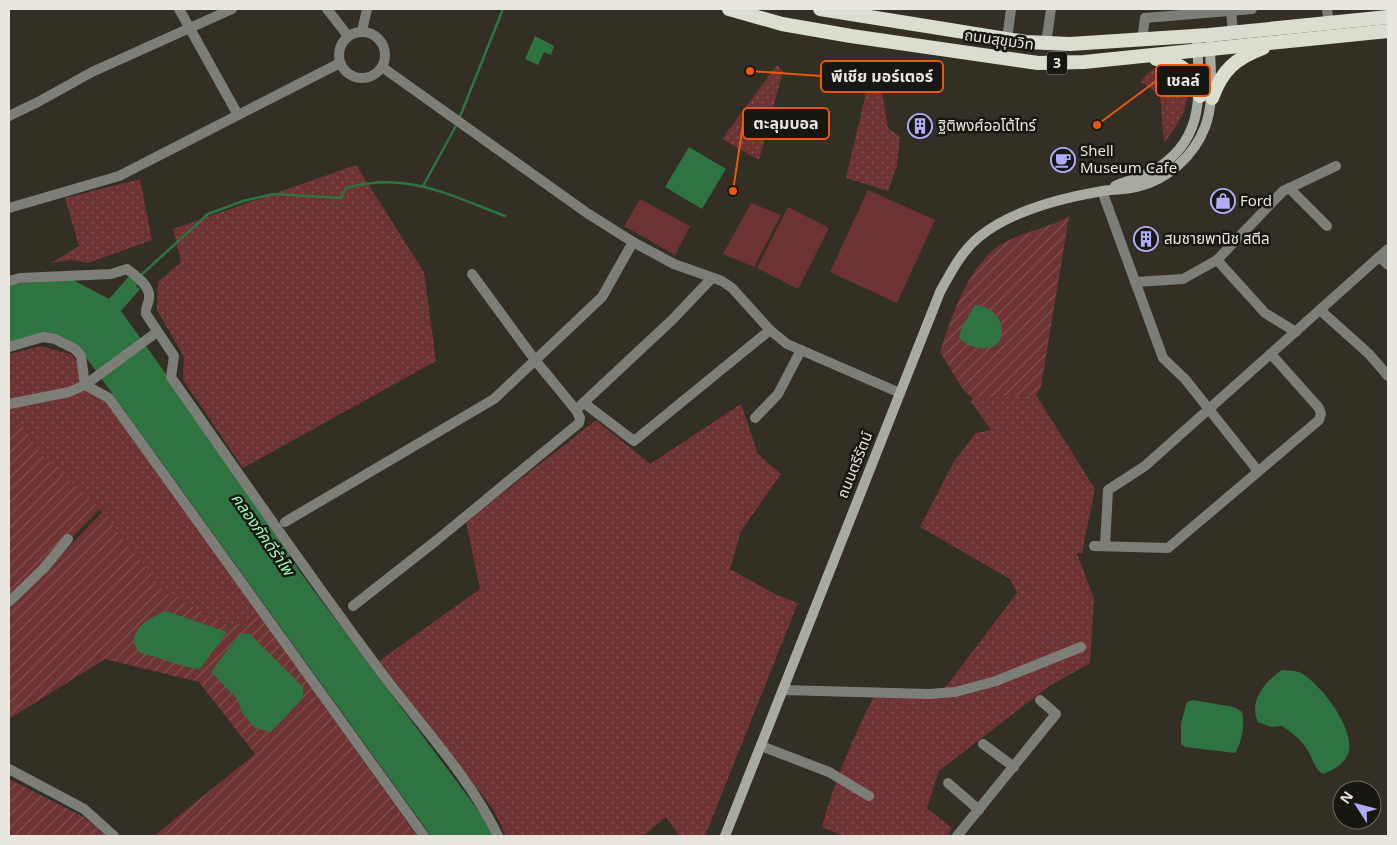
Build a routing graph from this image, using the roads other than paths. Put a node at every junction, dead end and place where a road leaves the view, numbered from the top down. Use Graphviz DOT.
graph roads {
  1 [pos="179,9"];
  2 [pos="232,9"];
  3 [pos="327,9"];
  4 [pos="367,9"];
  5 [pos="728,9"];
  6 [pos="820,9"];
  7 [pos="1011,9"];
  8 [pos="1051,9"];
  9 [pos="1252,9"];
  10 [pos="1326,9"];
  11 [pos="1231,10"];
  12 [pos="1388,17"];
  13 [pos="903,22"];
  14 [pos="1329,23"];
  15 [pos="190,28"];
  16 [pos="362,31"];
  17 [pos="1388,31"];
  18 [pos="1233,33"];
  19 [pos="348,36"];
  20 [pos="1007,39"];
  21 [pos="1142,40"];
  22 [pos="902,42"];
  23 [pos="1203,42"];
  24 [pos="1280,42"];
  25 [pos="1046,43"];
  26 [pos="1138,56"];
  27 [pos="340,64"];
  28 [pos="382,67"];
  29 [pos="1206,97"];
  30 [pos="238,115"];
  31 [pos="9,116"];
  32 [pos="1336,166"];
  33 [pos="1289,188"];
  34 [pos="1102,191"];
  35 [pos="9,208"];
  36 [pos="1327,226"];
  37 [pos="633,242"];
  38 [pos="1388,249"];
  39 [pos="1380,257"];
  40 [pos="1217,260"];
  41 [pos="1388,265"];
  42 [pos="472,274"];
  43 [pos="712,278"];
  44 [pos="9,281"];
  45 [pos="1135,282"];
  46 [pos="1320,310"];
  47 [pos="770,330"];
  48 [pos="1296,332"];
  49 [pos="153,334"];
  50 [pos="9,347"];
  51 [pos="801,350"];
  52 [pos="1271,354"];
  53 [pos="535,360"];
  54 [pos="1388,376"];
  55 [pos="88,381"];
  56 [pos="900,393"];
  57 [pos="9,404"];
  58 [pos="580,407"];
  59 [pos="1208,410"];
  60 [pos="755,418"];
  61 [pos="1258,471"];
  62 [pos="285,522"];
  63 [pos="68,539"];
  64 [pos="1094,546"];
  65 [pos="1105,546"];
  66 [pos="9,602"];
  67 [pos="353,606"];
  68 [pos="1081,646"];
  69 [pos="783,690"];
  70 [pos="1040,700"];
  71 [pos="983,744"];
  72 [pos="761,746"];
  73 [pos="1014,767"];
  74 [pos="9,769"];
  75 [pos="948,783"];
  76 [pos="869,796"];
  77 [pos="979,810"];
  78 [pos="114,836"];
  79 [pos="424,836"];
  80 [pos="498,836"];
  81 [pos="725,836"];
  82 [pos="957,836"];
  1 -- 15 [label="street"];
  2 -- 15 [label="street"];
  3 -- 19 [label="street"];
  4 -- 16 [label="street"];
  5 -- 22 [label="highway, ถนนสุขุมวิท / 3"];
  6 -- 13 [label="highway, ถนนสุขุมวิท / 3"];
  7 -- 20 [label="street"];
  8 -- 25 [label="street"];
  9 -- 11 [label="street"];
  10 -- 14 [label="street"];
  11 -- 18 [label="street"];
  11 -- 21 [label="street"];
  12 -- 14 [label="highway, ถนนสุขุมวิท / 3"];
  13 -- 20 [label="highway, ถนนสุขุมวิท / 3"];
  13 -- 22 [label="highway"];
  14 -- 18 [label="highway, ถนนสุขุมวิท / 3"];
  15 -- 30 [label="street"];
  15 -- 31 [label="street"];
  16 -- 19 [label="street"];
  16 -- 28 [label="street"];
  17 -- 24 [label="highway, ถนนสุขุมวิท / 3"];
  18 -- 23 [label="highway, ถนนสุขุมวิท / 3"];
  19 -- 27 [label="street"];
  20 -- 25 [label="highway, ถนนสุขุมวิท / 3"];
  21 -- 23 [label="highway, ถนนสุขุมวิท / 3"];
  21 -- 25 [label="highway, ถนนสุขุมวิท / 3"];
  22 -- 26 [label="highway, ถนนสุขุมวิท / 3"];
  23 -- 24 [label="highway, ถนนสุขุมวิท / 3"];
  23 -- 26 [label="highway, ถนนสุขุมวิท / 3"];
  23 -- 29 [label="main road, ถนนตรีรัตน์"];
  24 -- 29 [label="highway"];
  26 -- 29 [label="highway"];
  27 -- 28 [label="street"];
  27 -- 30 [label="street"];
  28 -- 37 [label="street"];
  29 -- 34 [label="main road, ถนนตรีรัตน์"];
  30 -- 35 [label="street"];
  32 -- 33 [label="street"];
  33 -- 36 [label="street"];
  33 -- 40 [label="street"];
  34 -- 45 [label="street"];
  34 -- 56 [label="main road, ถนนตรีรัตน์"];
  37 -- 43 [label="street"];
  37 -- 53 [label="street"];
  38 -- 39 [label="street"];
  39 -- 41 [label="street"];
  39 -- 46 [label="street"];
  40 -- 45 [label="street"];
  40 -- 48 [label="street"];
  42 -- 53 [label="street"];
  43 -- 47 [label="street"];
  43 -- 58 [label="street"];
  44 -- 49 [label="street"];
  45 -- 59 [label="street"];
  46 -- 48 [label="street"];
  46 -- 54 [label="street"];
  47 -- 51 [label="street"];
  47 -- 58 [label="street"];
  48 -- 52 [label="street"];
  49 -- 55 [label="street"];
  49 -- 80 [label="street"];
  50 -- 55 [label="street"];
  51 -- 56 [label="street"];
  51 -- 60 [label="street"];
  52 -- 59 [label="street"];
  52 -- 61 [label="street"];
  53 -- 58 [label="street"];
  53 -- 62 [label="street"];
  55 -- 57 [label="street"];
  55 -- 79 [label="street"];
  56 -- 69 [label="main road, ถนนตรีรัตน์"];
  58 -- 67 [label="street"];
  59 -- 61 [label="street"];
  59 -- 65 [label="street"];
  61 -- 65 [label="street"];
  63 -- 66 [label="street"];
  64 -- 65 [label="street"];
  68 -- 69 [label="street"];
  69 -- 72 [label="main road, ถนนตรีรัตน์"];
  70 -- 73 [label="street"];
  71 -- 73 [label="street"];
  72 -- 76 [label="street"];
  72 -- 81 [label="main road, ถนนตรีรัตน์"];
  73 -- 77 [label="street"];
  74 -- 78 [label="street"];
  75 -- 77 [label="street"];
  77 -- 82 [label="street"];
}
